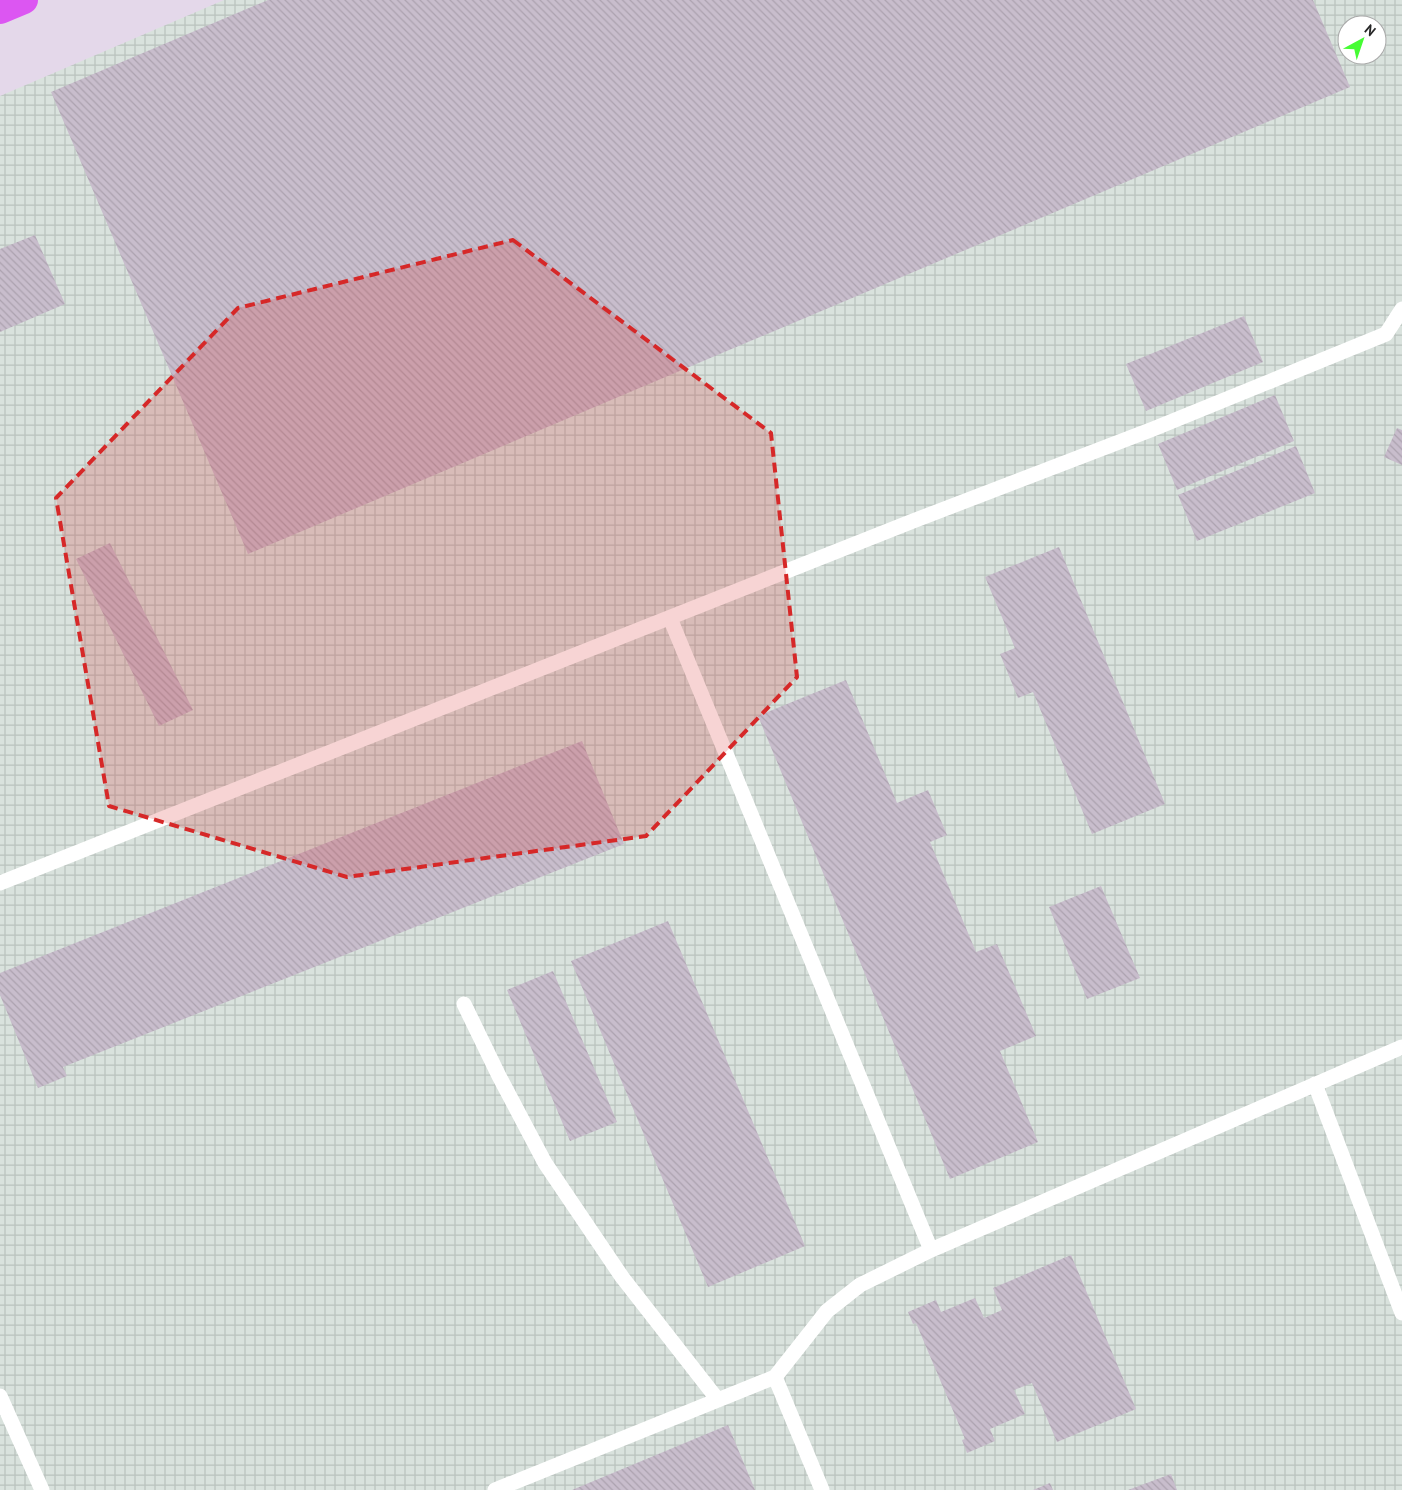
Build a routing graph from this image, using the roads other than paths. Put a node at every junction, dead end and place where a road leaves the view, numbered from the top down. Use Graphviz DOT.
graph roads {
  1 [pos="24,0"];
  2 [pos="0,10"];
  3 [pos="1402,309"];
  4 [pos="670,618"];
  5 [pos="0,883"];
  6 [pos="464,1004"];
  7 [pos="1402,1046"];
  8 [pos="1315,1084"];
  9 [pos="931,1250"];
  10 [pos="1402,1313"];
  11 [pos="775,1377"];
  12 [pos="0,1396"];
  13 [pos="718,1400"];
  14 [pos="42,1490"];
  15 [pos="495,1490"];
  16 [pos="822,1490"];
  1 -- 2 [label="main road"];
  3 -- 4 [label="lane"];
  4 -- 5 [label="lane"];
  4 -- 9 [label="lane"];
  6 -- 13 [label="lane"];
  7 -- 8 [label="lane"];
  8 -- 9 [label="lane"];
  8 -- 10 [label="lane"];
  9 -- 11 [label="lane"];
  11 -- 13 [label="lane"];
  11 -- 16 [label="lane"];
  12 -- 14 [label="lane"];
  13 -- 15 [label="lane"];
}
